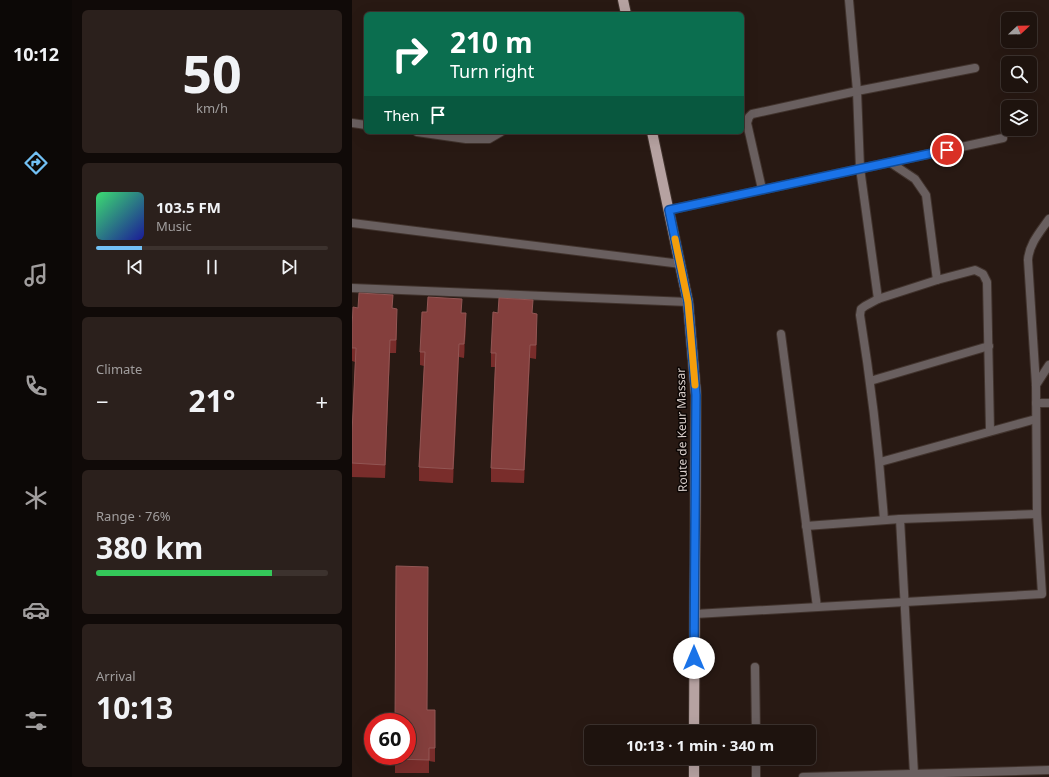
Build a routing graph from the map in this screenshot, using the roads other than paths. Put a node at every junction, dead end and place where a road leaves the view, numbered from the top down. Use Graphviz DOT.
graph roads {
  1 [pos="623,0"];
  2 [pos="850,0"];
  3 [pos="626,12"];
  4 [pos="975,68"];
  5 [pos="857,91"];
  6 [pos="352,123"];
  7 [pos="364,125"];
  8 [pos="431,134"];
  9 [pos="498,134"];
  10 [pos="652,134"];
  11 [pos="1003,138"];
  12 [pos="891,163"];
  13 [pos="860,168"];
  14 [pos="762,189"];
  15 [pos="669,210"];
  16 [pos="1049,219"];
  17 [pos="352,223"];
  18 [pos="681,264"];
  19 [pos="937,280"];
  20 [pos="352,288"];
  21 [pos="878,299"];
  22 [pos="688,302"];
  23 [pos="781,334"];
  24 [pos="989,346"];
  25 [pos="1049,365"];
  26 [pos="870,381"];
  27 [pos="1036,385"];
  28 [pos="1036,403"];
  29 [pos="1049,403"];
  30 [pos="1036,419"];
  31 [pos="990,431"];
  32 [pos="880,462"];
  33 [pos="1037,514"];
  34 [pos="900,519"];
  35 [pos="884,520"];
  36 [pos="806,526"];
  37 [pos="905,602"];
  38 [pos="817,607"];
  39 [pos="695,614"];
  40 [pos="755,667"];
  41 [pos="694,725"];
  42 [pos="756,725"];
  43 [pos="694,765"];
  44 [pos="756,765"];
  45 [pos="1049,770"];
  46 [pos="914,774"];
  47 [pos="694,777"];
  48 [pos="756,777"];
  49 [pos="803,777"];
  1 -- 3 [label="main road"];
  2 -- 5 [label="street"];
  4 -- 5 [label="street"];
  5 -- 13 [label="street"];
  5 -- 14 [label="street"];
  6 -- 7 [label="street"];
  8 -- 9 [label="street"];
  10 -- 15 [label="main road, Route de Keur Massar"];
  11 -- 12 [label="street"];
  12 -- 13 [label="street"];
  12 -- 19 [label="street"];
  13 -- 14 [label="street"];
  13 -- 21 [label="street"];
  14 -- 15 [label="street"];
  15 -- 18 [label="main road, Route de Keur Massar"];
  16 -- 27 [label="street"];
  17 -- 18 [label="street"];
  18 -- 22 [label="main road, Route de Keur Massar"];
  19 -- 21 [label="street"];
  19 -- 24 [label="street"];
  20 -- 22 [label="street"];
  21 -- 26 [label="street"];
  22 -- 39 [label="main road, Route de Keur Massar"];
  23 -- 36 [label="street"];
  24 -- 26 [label="street"];
  24 -- 31 [label="street"];
  25 -- 27 [label="street"];
  26 -- 32 [label="street"];
  27 -- 28 [label="street"];
  28 -- 29 [label="street"];
  28 -- 30 [label="street"];
  30 -- 31 [label="street"];
  30 -- 33 [label="street"];
  31 -- 32 [label="street"];
  32 -- 35 [label="street"];
  33 -- 34 [label="street"];
  33 -- 37 [label="street"];
  34 -- 35 [label="street"];
  34 -- 37 [label="street"];
  35 -- 36 [label="street"];
  36 -- 38 [label="street"];
  37 -- 38 [label="street"];
  37 -- 46 [label="street"];
  38 -- 39 [label="street"];
  39 -- 41 [label="main road, Route de Keur Massar"];
  40 -- 42 [label="street"];
  43 -- 47 [label="main road"];
  44 -- 48 [label="street"];
  45 -- 46 [label="street"];
  46 -- 49 [label="street"];
}
